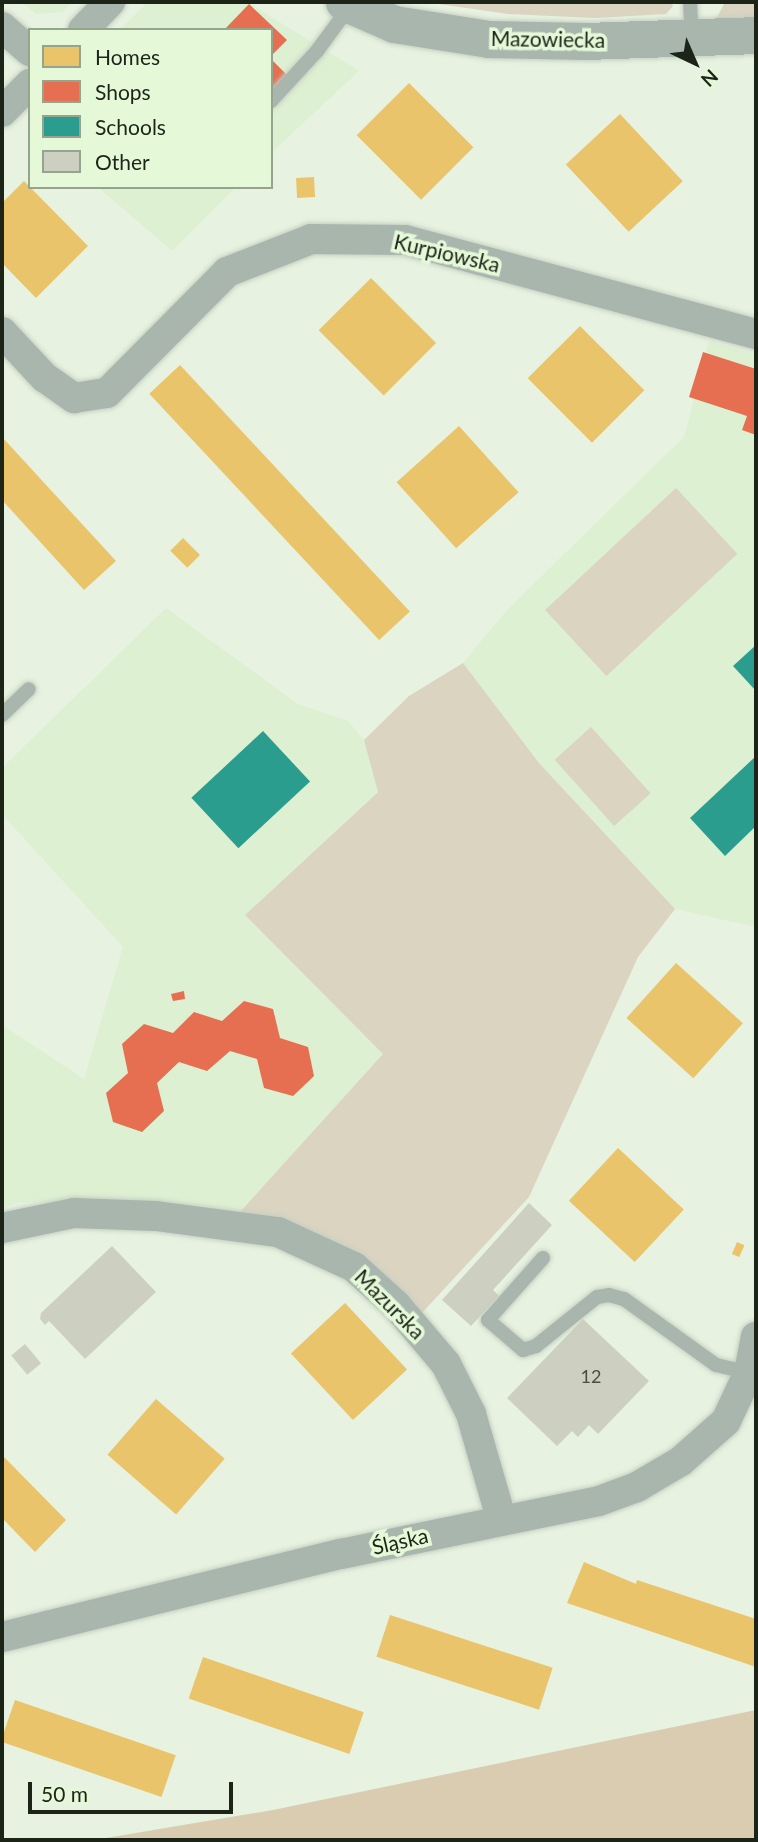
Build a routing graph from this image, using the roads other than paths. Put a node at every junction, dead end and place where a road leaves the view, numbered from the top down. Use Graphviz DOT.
graph roads {
  1 [pos="110,2"];
  2 [pos="690,2"];
  3 [pos="348,3"];
  4 [pos="2,27"];
  5 [pos="85,28"];
  6 [pos="756,35"];
  7 [pos="692,38"];
  8 [pos="28,49"];
  9 [pos="28,86"];
  10 [pos="273,99"];
  11 [pos="2,112"];
  12 [pos="2,332"];
  13 [pos="756,334"];
  14 [pos="29,689"];
  15 [pos="2,715"];
  16 [pos="2,1228"];
  17 [pos="543,1258"];
  18 [pos="756,1337"];
  19 [pos="752,1373"];
  20 [pos="501,1518"];
  21 [pos="2,1637"];
  1 -- 5 [label="street"];
  2 -- 7 [label="lane"];
  3 -- 7 [label="street, Mazowiecka"];
  3 -- 10 [label="lane"];
  4 -- 8 [label="street"];
  6 -- 7 [label="street, Mazowiecka"];
  9 -- 11 [label="street"];
  12 -- 13 [label="street, Kurpiowska"];
  14 -- 15 [label="lane"];
  16 -- 20 [label="street, Mazurska"];
  17 -- 19 [label="lane"];
  18 -- 19 [label="street, Śląska"];
  19 -- 20 [label="street, Śląska"];
  20 -- 21 [label="street, Śląska"];
}
